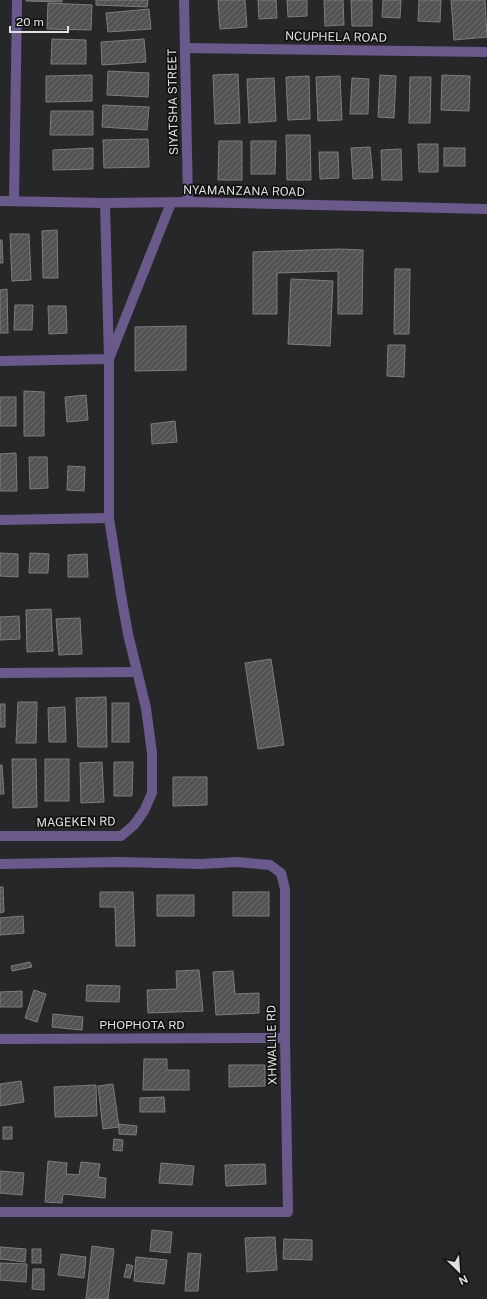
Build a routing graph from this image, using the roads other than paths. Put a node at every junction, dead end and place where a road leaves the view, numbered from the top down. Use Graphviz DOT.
graph roads {
  1 [pos="17,0"];
  2 [pos="184,0"];
  3 [pos="185,48"];
  4 [pos="487,52"];
  5 [pos="0,201"];
  6 [pos="14,201"];
  7 [pos="188,202"];
  8 [pos="171,203"];
  9 [pos="104,204"];
  10 [pos="487,209"];
  11 [pos="109,359"];
  12 [pos="0,361"];
  13 [pos="109,518"];
  14 [pos="0,520"];
  15 [pos="138,672"];
  16 [pos="0,673"];
  17 [pos="0,836"];
  18 [pos="0,864"];
  19 [pos="285,1038"];
  20 [pos="0,1039"];
  21 [pos="0,1212"];
  1 -- 6 [label="street"];
  2 -- 3 [label="street, SIYATSHA STREET"];
  3 -- 4 [label="street, NCUPHELA ROAD"];
  3 -- 7 [label="street, SIYATSHA STREET"];
  5 -- 6 [label="street, NYAMANZANA ROAD"];
  6 -- 9 [label="street, NYAMANZANA ROAD"];
  7 -- 8 [label="street, NYAMANZANA ROAD"];
  7 -- 10 [label="street, NYAMANZANA ROAD"];
  8 -- 9 [label="street, NYAMANZANA ROAD"];
  8 -- 11 [label="street"];
  9 -- 11 [label="street, MAGEKEN RD"];
  11 -- 12 [label="street"];
  11 -- 13 [label="street, MAGEKEN RD"];
  13 -- 14 [label="street"];
  13 -- 15 [label="street, MAGEKEN RD"];
  15 -- 16 [label="street"];
  15 -- 17 [label="street, MAGEKEN RD"];
  18 -- 19 [label="street, XHWALILE RD"];
  19 -- 20 [label="street, PHOPHOTA RD"];
  19 -- 21 [label="street, XHWALILE RD"];
}
